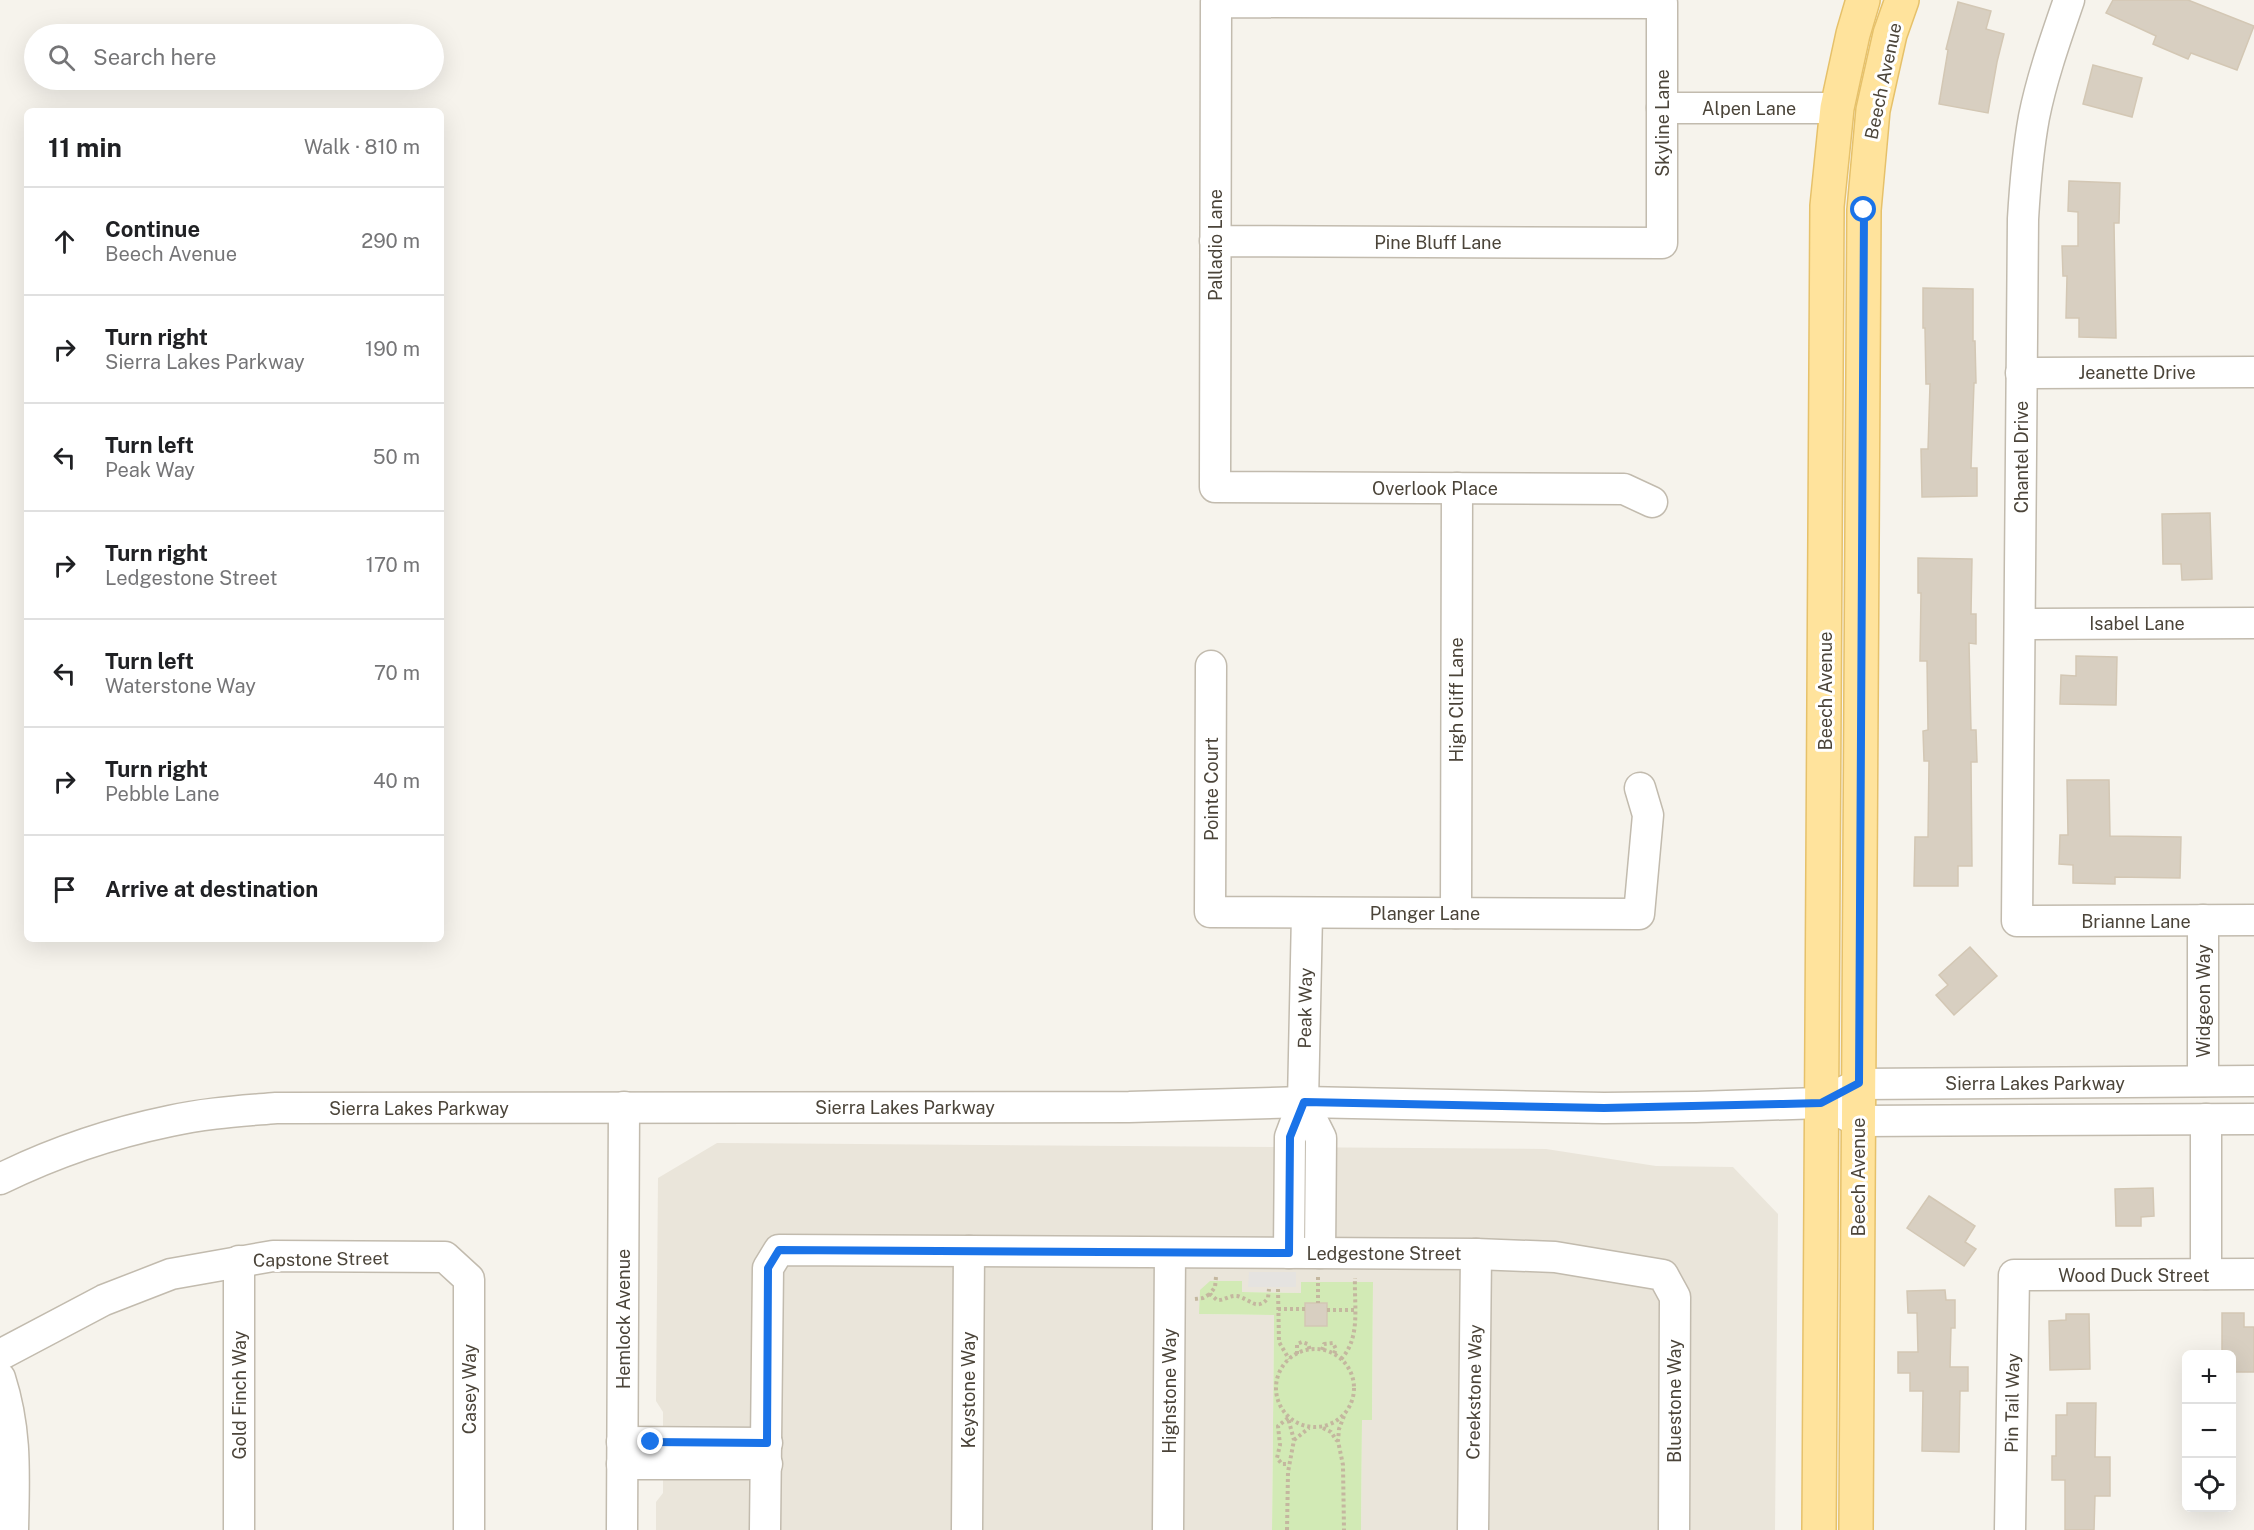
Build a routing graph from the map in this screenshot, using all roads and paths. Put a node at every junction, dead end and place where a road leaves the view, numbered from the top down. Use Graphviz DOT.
graph roads {
  1 [pos="1863,0"];
  2 [pos="1902,0"];
  3 [pos="2069,0"];
  4 [pos="1662,3"];
  5 [pos="1662,108"];
  6 [pos="1837,108"];
  7 [pos="1215,241"];
  8 [pos="1662,243"];
  9 [pos="2254,372"];
  10 [pos="2021,373"];
  11 [pos="1215,487"];
  12 [pos="1456,488"];
  13 [pos="1652,502"];
  14 [pos="2254,623"];
  15 [pos="2021,624"];
  16 [pos="1211,666"];
  17 [pos="1640,788"];
  18 [pos="1210,912"];
  19 [pos="1456,913"];
  20 [pos="1307,914"];
  21 [pos="2203,920"];
  22 [pos="2254,920"];
  23 [pos="2017,921"];
  24 [pos="2254,1081"];
  25 [pos="2203,1082"];
  26 [pos="1859,1083"];
  27 [pos="1304,1102"];
  28 [pos="1821,1103"];
  29 [pos="624,1107"];
  30 [pos="2206,1119"];
  31 [pos="2254,1119"];
  32 [pos="1858,1121"];
  33 [pos="0,1179"];
  34 [pos="969,1251"];
  35 [pos="1170,1253"];
  36 [pos="1289,1253"];
  37 [pos="1476,1254"];
  38 [pos="445,1257"];
  39 [pos="238,1261"];
  40 [pos="1319,1265"];
  41 [pos="2206,1274"];
  42 [pos="2254,1274"];
  43 [pos="1663,1275"];
  44 [pos="2014,1275"];
  45 [pos="1216,1277"];
  46 [pos="1355,1277"];
  47 [pos="1269,1289"];
  48 [pos="1278,1289"];
  49 [pos="1210,1294"];
  50 [pos="1195,1299"];
  51 [pos="1318,1304"];
  52 [pos="1278,1309"];
  53 [pos="1305,1309"];
  54 [pos="1327,1310"];
  55 [pos="1354,1310"];
  56 [pos="1310,1350"];
  57 [pos="1322,1350"];
  58 [pos="1297,1354"];
  59 [pos="1334,1354"];
  60 [pos="0,1355"];
  61 [pos="1289,1359"];
  62 [pos="1341,1359"];
  63 [pos="0,1378"];
  64 [pos="1344,1416"];
  65 [pos="1288,1417"];
  66 [pos="1310,1427"];
  67 [pos="1322,1427"];
  68 [pos="1294,1440"];
  69 [pos="1338,1441"];
  70 [pos="622,1453"];
  71 [pos="767,1453"];
  72 [pos="1289,1464"];
  73 [pos="13,1530"];
  74 [pos="239,1530"];
  75 [pos="469,1530"];
  76 [pos="622,1530"];
  77 [pos="765,1530"];
  78 [pos="967,1530"];
  79 [pos="1168,1530"];
  80 [pos="1287,1530"];
  81 [pos="1344,1530"];
  82 [pos="1473,1530"];
  83 [pos="1674,1530"];
  84 [pos="1819,1530"];
  85 [pos="1856,1530"];
  86 [pos="2010,1530"];
  1 -- 6 [label="main road, Beech Avenue"];
  2 -- 26 [label="main road, Beech Avenue"];
  3 -- 10 [label="street, Chantel Drive"];
  4 -- 5 [label="street, Skyline Lane"];
  4 -- 7 [label="street, Palladio Lane"];
  5 -- 6 [label="street, Alpen Lane"];
  5 -- 8 [label="street, Skyline Lane"];
  6 -- 28 [label="main road, Beech Avenue"];
  7 -- 8 [label="street, Pine Bluff Lane"];
  7 -- 11 [label="street, Palladio Lane"];
  9 -- 10 [label="street, Jeanette Drive"];
  10 -- 15 [label="street, Chantel Drive"];
  11 -- 12 [label="street, Overlook Place"];
  12 -- 13 [label="street, Overlook Place"];
  12 -- 19 [label="street, High Cliff Lane"];
  14 -- 15 [label="street, Isabel Lane"];
  15 -- 23 [label="street, Chantel Drive"];
  16 -- 18 [label="street, Pointe Court"];
  17 -- 19 [label="street, Planger Lane"];
  18 -- 20 [label="street, Planger Lane"];
  19 -- 20 [label="street, Planger Lane"];
  20 -- 27 [label="street, Peak Way"];
  21 -- 22 [label="street, Brianne Lane"];
  21 -- 23 [label="street, Brianne Lane"];
  21 -- 25 [label="street, Widgeon Way"];
  24 -- 25 [label="street, Sierra Lakes Parkway"];
  25 -- 26 [label="street, Sierra Lakes Parkway"];
  26 -- 28 [label="street, Sierra Lakes Parkway"];
  26 -- 32 [label="main road, Beech Avenue"];
  27 -- 28 [label="street, Sierra Lakes Parkway"];
  27 -- 29 [label="street, Sierra Lakes Parkway"];
  27 -- 36 [label="street, Peak Way"];
  27 -- 40 [label="street, Peak Way"];
  28 -- 32 [label="street, Sierra Lakes Parkway"];
  28 -- 84 [label="main road, Beech Avenue"];
  29 -- 33 [label="street, Sierra Lakes Parkway"];
  29 -- 70 [label="street, Hemlock Avenue"];
  30 -- 31 [label="street, Sierra Lakes Parkway"];
  30 -- 32 [label="street, Sierra Lakes Parkway"];
  30 -- 41 [label="street"];
  32 -- 85 [label="main road, Beech Avenue"];
  34 -- 35 [label="street, Ledgestone Street"];
  34 -- 71 [label="street, Ledgestone Street"];
  34 -- 78 [label="street, Keystone Way"];
  35 -- 36 [label="street, Ledgestone Street"];
  35 -- 79 [label="street, Highstone Way"];
  36 -- 40 [label="street, Ledgestone Street"];
  37 -- 40 [label="street, Ledgestone Street"];
  37 -- 43 [label="street, Ledgestone Street"];
  37 -- 82 [label="street, Creekstone Way"];
  38 -- 39 [label="street, Capstone Street"];
  38 -- 75 [label="street, Casey Way"];
  39 -- 60 [label="street, Capstone Street"];
  39 -- 74 [label="street, Gold Finch Way"];
  40 -- 51 [label="path"];
  41 -- 42 [label="street, Wood Duck Street"];
  41 -- 44 [label="street, Wood Duck Street"];
  43 -- 83 [label="street, Bluestone Way"];
  44 -- 86 [label="street, Pin Tail Way"];
  45 -- 49 [label="path"];
  46 -- 55 [label="path"];
  47 -- 49 [label="path"];
  48 -- 52 [label="path"];
  49 -- 50 [label="path"];
  52 -- 53 [label="path"];
  52 -- 61 [label="path"];
  54 -- 55 [label="path"];
  55 -- 62 [label="path"];
  56 -- 57 [label="path"];
  56 -- 58 [label="path"];
  56 -- 58 [label="path"];
  57 -- 59 [label="path"];
  57 -- 59 [label="path"];
  58 -- 61 [label="path"];
  59 -- 62 [label="path"];
  61 -- 65 [label="path"];
  62 -- 64 [label="path"];
  63 -- 73 [label="street"];
  64 -- 67 [label="path"];
  64 -- 69 [label="path"];
  65 -- 66 [label="path"];
  65 -- 68 [label="path"];
  65 -- 72 [label="path"];
  66 -- 67 [label="path"];
  66 -- 68 [label="path"];
  67 -- 69 [label="path"];
  68 -- 72 [label="path"];
  69 -- 81 [label="path"];
  70 -- 71 [label="street"];
  70 -- 76 [label="street, Hemlock Avenue"];
  71 -- 77 [label="street"];
  72 -- 80 [label="path"];
}
